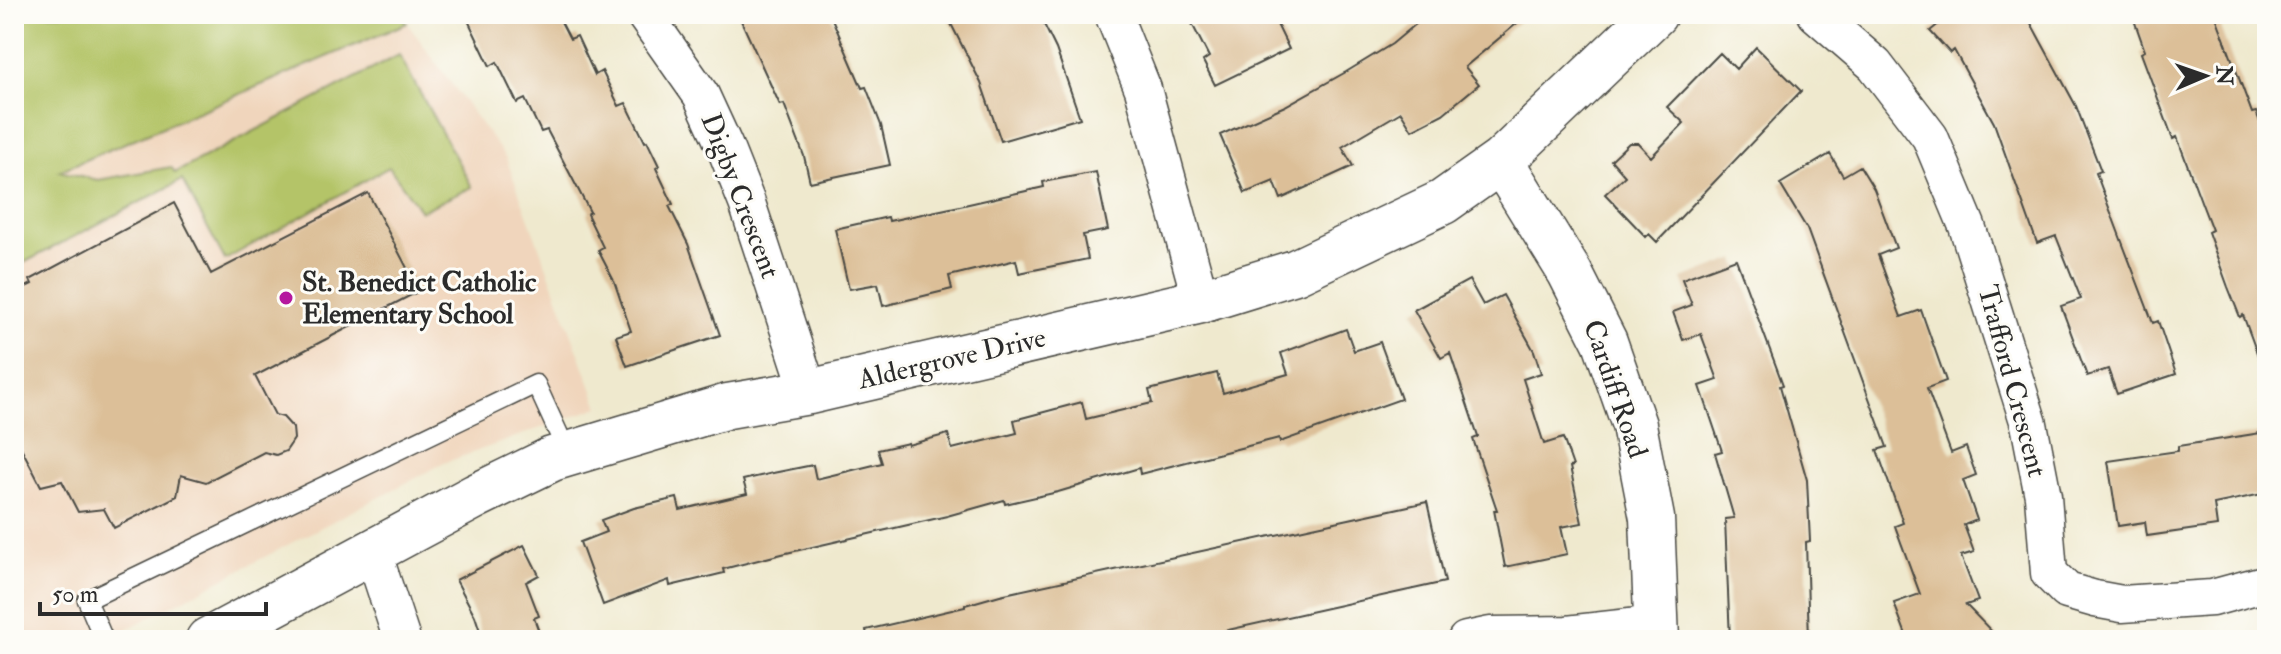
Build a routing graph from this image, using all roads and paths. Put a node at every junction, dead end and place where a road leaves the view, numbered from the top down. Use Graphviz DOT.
graph roads {
  1 [pos="644,14"];
  2 [pos="1113,14"];
  3 [pos="1655,14"];
  4 [pos="1816,14"];
  5 [pos="1501,161"];
  6 [pos="1201,301"];
  7 [pos="809,392"];
  8 [pos="568,454"];
  9 [pos="373,552"];
  10 [pos="2267,583"];
  11 [pos="1657,632"];
  12 [pos="104,640"];
  13 [pos="208,640"];
  14 [pos="402,640"];
  15 [pos="1466,640"];
  1 -- 7 [label="street, Digby Crescent"];
  2 -- 6 [label="street"];
  3 -- 5 [label="street, Aldergrove Drive"];
  4 -- 10 [label="street, Trafford Crescent"];
  5 -- 6 [label="street, Aldergrove Drive"];
  5 -- 11 [label="street, Cardiff Road"];
  6 -- 7 [label="street, Aldergrove Drive"];
  7 -- 8 [label="street, Aldergrove Drive"];
  8 -- 9 [label="street, Aldergrove Drive"];
  8 -- 12 [label="lane"];
  9 -- 13 [label="street, Aldergrove Drive"];
  9 -- 14 [label="street"];
  11 -- 15 [label="street"];
}
